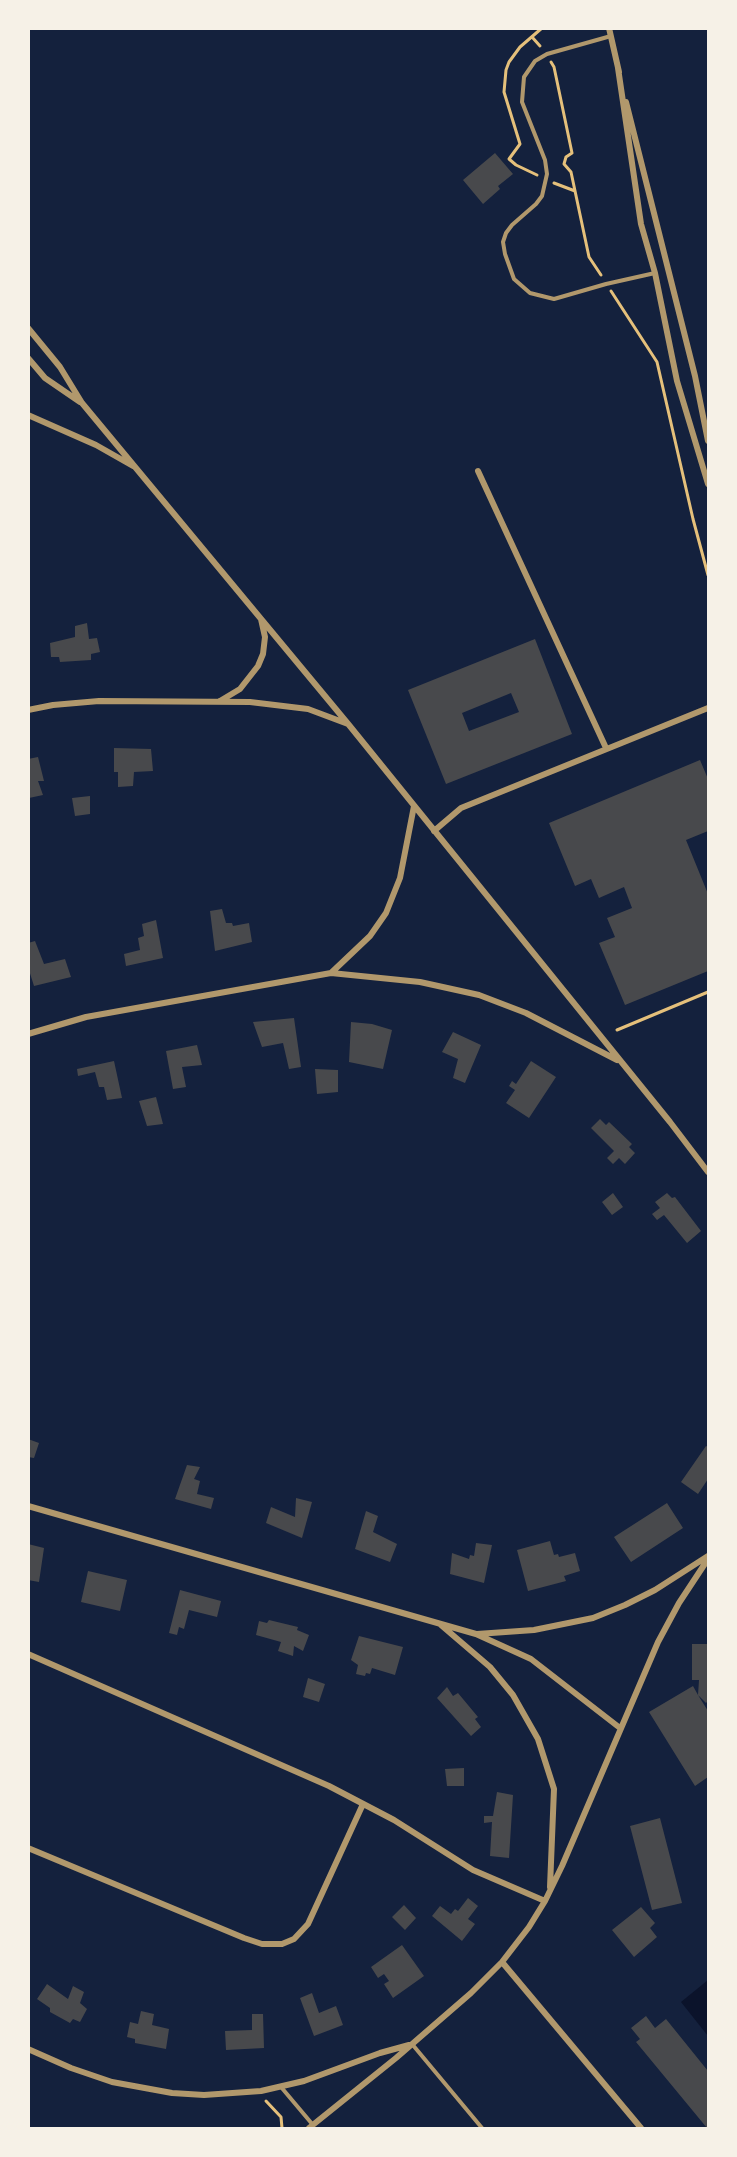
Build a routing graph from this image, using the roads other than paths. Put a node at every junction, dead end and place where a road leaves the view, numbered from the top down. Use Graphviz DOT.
graph roads {
  1 [pos="609,28"];
  2 [pos="611,36"];
  3 [pos="618,68"];
  4 [pos="655,273"];
  5 [pos="28,328"];
  6 [pos="28,358"];
  7 [pos="82,403"];
  8 [pos="28,415"];
  9 [pos="708,441"];
  10 [pos="138,469"];
  11 [pos="478,471"];
  12 [pos="708,484"];
  13 [pos="261,618"];
  14 [pos="218,702"];
  15 [pos="708,708"];
  16 [pos="28,710"];
  17 [pos="349,725"];
  18 [pos="606,748"];
  19 [pos="414,806"];
  20 [pos="434,831"];
  21 [pos="331,973"];
  22 [pos="28,1034"];
  23 [pos="621,1062"];
  24 [pos="708,1172"];
  25 [pos="28,1506"];
  26 [pos="708,1557"];
  27 [pos="439,1623"];
  28 [pos="476,1634"];
  29 [pos="28,1654"];
  30 [pos="620,1728"];
  31 [pos="363,1804"];
  32 [pos="28,1848"];
  33 [pos="549,1891"];
  34 [pos="545,1901"];
  35 [pos="502,1962"];
  36 [pos="412,2044"];
  37 [pos="28,2049"];
  38 [pos="281,2086"];
  39 [pos="311,2127"];
  40 [pos="482,2128"];
  41 [pos="641,2128"];
  1 -- 2 [label="street"];
  2 -- 3 [label="street"];
  2 -- 4 [label="lane"];
  3 -- 4 [label="street"];
  3 -- 9 [label="street"];
  4 -- 12 [label="street"];
  5 -- 7 [label="street"];
  6 -- 7 [label="street"];
  7 -- 10 [label="street"];
  8 -- 10 [label="street"];
  10 -- 13 [label="street"];
  11 -- 18 [label="street"];
  13 -- 14 [label="street"];
  13 -- 17 [label="street"];
  14 -- 16 [label="street"];
  14 -- 17 [label="street"];
  15 -- 18 [label="street"];
  17 -- 19 [label="street"];
  18 -- 20 [label="street"];
  19 -- 20 [label="street"];
  19 -- 21 [label="street"];
  20 -- 23 [label="street"];
  21 -- 22 [label="street"];
  21 -- 23 [label="street"];
  23 -- 24 [label="street"];
  25 -- 27 [label="street"];
  26 -- 28 [label="street"];
  26 -- 30 [label="street"];
  27 -- 28 [label="street"];
  27 -- 33 [label="street"];
  28 -- 30 [label="street"];
  29 -- 31 [label="street"];
  30 -- 33 [label="street"];
  31 -- 32 [label="street"];
  31 -- 34 [label="street"];
  33 -- 34 [label="street"];
  34 -- 35 [label="street"];
  35 -- 36 [label="street"];
  35 -- 41 [label="street"];
  36 -- 38 [label="street"];
  36 -- 39 [label="street"];
  36 -- 40 [label="lane"];
  37 -- 38 [label="street"];
  38 -- 39 [label="lane"];
}
